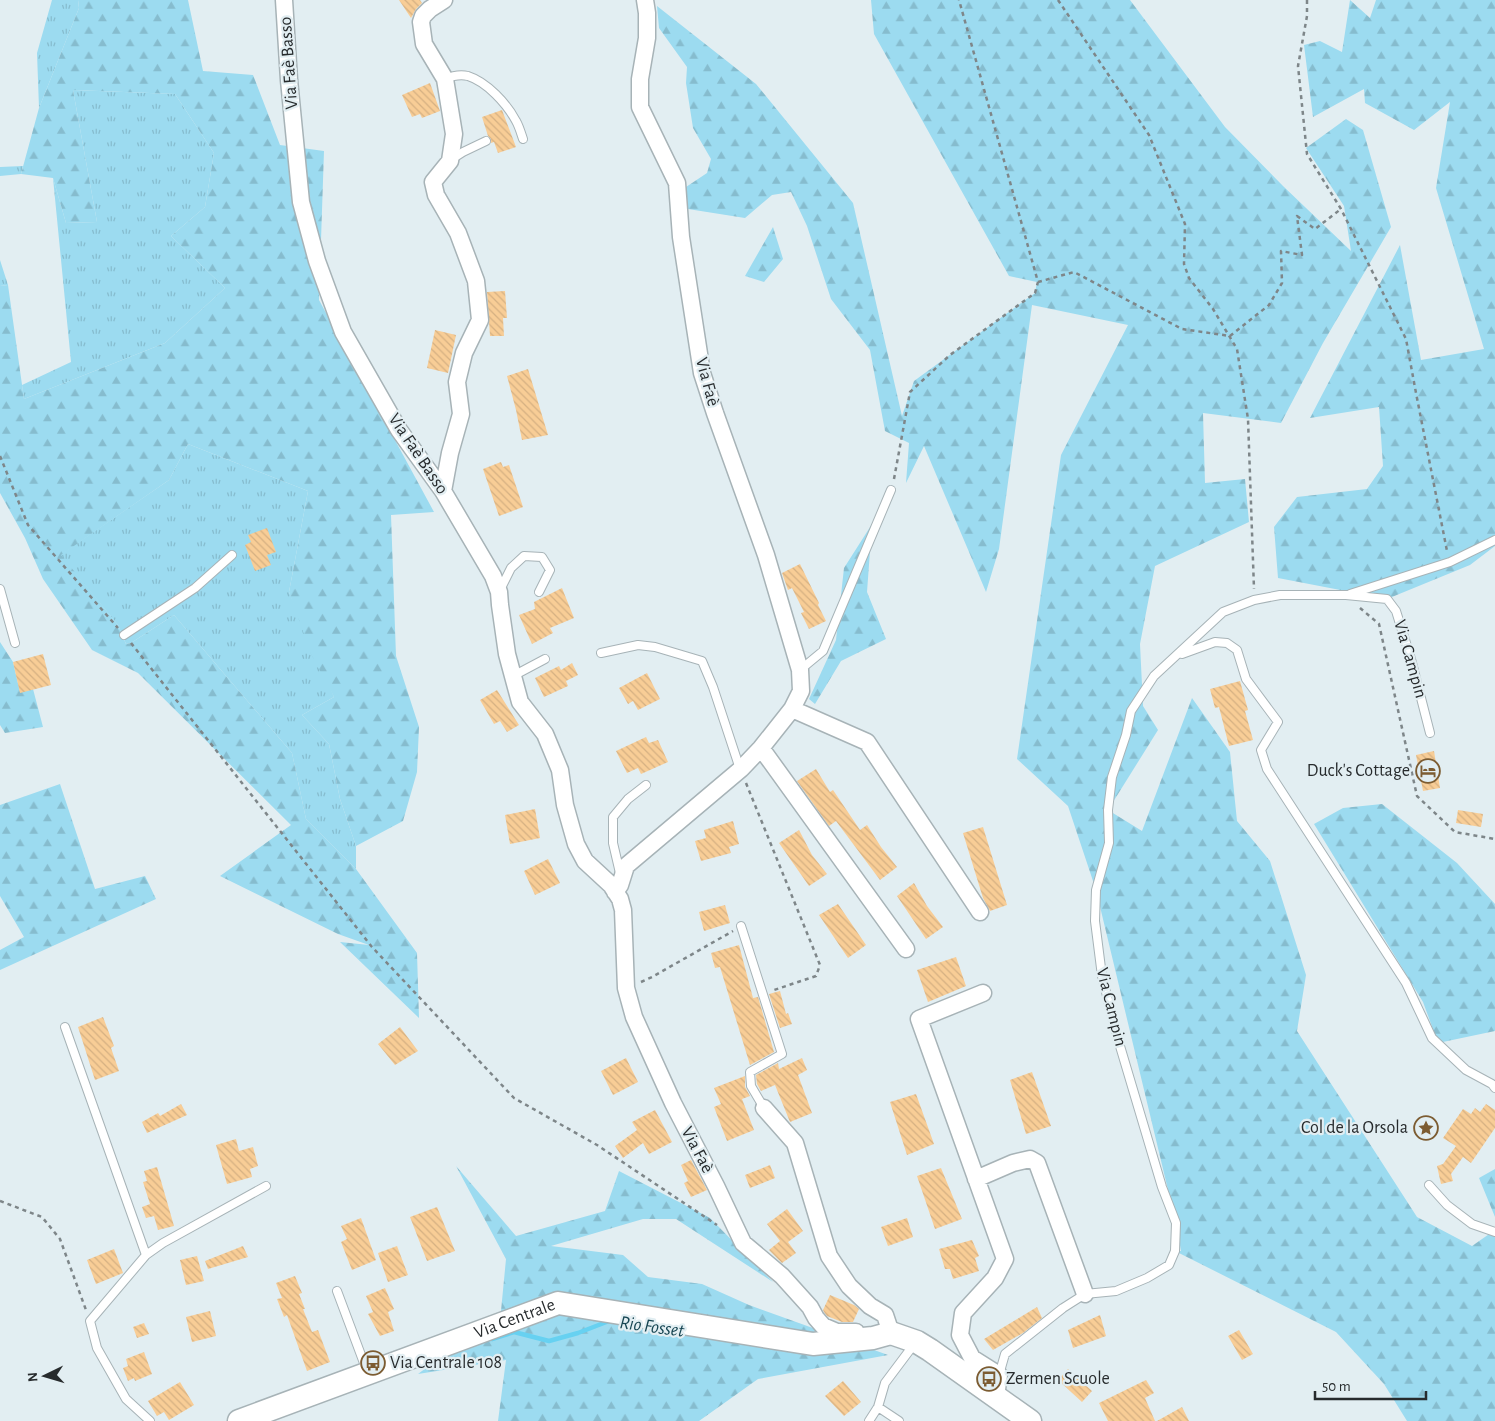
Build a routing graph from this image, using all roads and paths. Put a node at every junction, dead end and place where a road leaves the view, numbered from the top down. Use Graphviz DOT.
graph roads {
  1 [pos="284,0"];
  2 [pos="444,0"];
  3 [pos="645,0"];
  4 [pos="959,0"];
  5 [pos="1058,0"];
  6 [pos="1307,0"];
  7 [pos="445,79"];
  8 [pos="524,139"];
  9 [pos="486,141"];
  10 [pos="450,160"];
  11 [pos="1341,209"];
  12 [pos="1038,282"];
  13 [pos="1230,336"];
  14 [pos="0,456"];
  15 [pos="891,490"];
  16 [pos="443,491"];
  17 [pos="1495,540"];
  18 [pos="232,554"];
  19 [pos="1450,562"];
  20 [pos="0,589"];
  21 [pos="499,592"];
  22 [pos="539,592"];
  23 [pos="1346,595"];
  24 [pos="1254,600"];
  25 [pos="124,635"];
  26 [pos="15,643"];
  27 [pos="601,653"];
  28 [pos="1178,655"];
  29 [pos="545,660"];
  30 [pos="800,670"];
  31 [pos="513,676"];
  32 [pos="792,709"];
  33 [pos="1430,733"];
  34 [pos="761,748"];
  35 [pos="741,770"];
  36 [pos="646,785"];
  37 [pos="1495,839"];
  38 [pos="616,886"];
  39 [pos="980,912"];
  40 [pos="741,926"];
  41 [pos="906,949"];
  42 [pos="626,988"];
  43 [pos="983,993"];
  44 [pos="763,994"];
  45 [pos="65,1027"];
  46 [pos="1495,1088"];
  47 [pos="764,1108"];
  48 [pos="976,1179"];
  49 [pos="1428,1185"];
  50 [pos="266,1186"];
  51 [pos="0,1200"];
  52 [pos="719,1226"];
  53 [pos="1495,1232"];
  54 [pos="146,1255"];
  55 [pos="337,1290"];
  56 [pos="1085,1294"];
  57 [pos="90,1321"];
  58 [pos="882,1336"];
  59 [pos="917,1342"];
  60 [pos="368,1373"];
  61 [pos="998,1385"];
  62 [pos="878,1407"];
  63 [pos="150,1421"];
  64 [pos="239,1421"];
  65 [pos="869,1421"];
  66 [pos="899,1421"];
  67 [pos="1030,1421"];
  1 -- 16 [label="street, Via Faè Basso"];
  2 -- 7 [label="street"];
  3 -- 30 [label="street, Via Faè"];
  4 -- 12 [label="path"];
  5 -- 13 [label="path"];
  6 -- 11 [label="path"];
  7 -- 8 [label="lane"];
  7 -- 10 [label="street"];
  9 -- 10 [label="lane"];
  10 -- 16 [label="street"];
  11 -- 13 [label="path"];
  11 -- 19 [label="path"];
  12 -- 13 [label="path"];
  12 -- 15 [label="path"];
  13 -- 24 [label="path"];
  14 -- 25 [label="path"];
  15 -- 30 [label="lane"];
  16 -- 21 [label="street, Via Faè Basso"];
  17 -- 19 [label="lane, Via Campin"];
  18 -- 25 [label="lane"];
  19 -- 23 [label="lane, Via Campin"];
  20 -- 26 [label="lane"];
  21 -- 22 [label="lane"];
  21 -- 31 [label="street, Via Faè Basso"];
  23 -- 24 [label="lane, Via Campin"];
  23 -- 33 [label="lane, Via Campin"];
  23 -- 37 [label="path"];
  24 -- 28 [label="lane, Via Campin"];
  25 -- 52 [label="path"];
  27 -- 35 [label="lane"];
  28 -- 46 [label="lane"];
  28 -- 56 [label="lane, Via Campin"];
  29 -- 31 [label="lane"];
  30 -- 32 [label="street, Via Faè"];
  31 -- 38 [label="street, Via Faè Basso"];
  32 -- 34 [label="street, Via Faè"];
  32 -- 39 [label="street"];
  34 -- 35 [label="street, Via Faè"];
  34 -- 41 [label="street"];
  35 -- 38 [label="street, Via Faè"];
  35 -- 44 [label="path"];
  36 -- 38 [label="lane"];
  38 -- 42 [label="street, Via Faè"];
  40 -- 42 [label="path"];
  40 -- 44 [label="lane"];
  42 -- 58 [label="street, Via Faè"];
  43 -- 48 [label="street"];
  44 -- 47 [label="lane"];
  45 -- 54 [label="lane"];
  47 -- 58 [label="street"];
  48 -- 56 [label="street"];
  48 -- 61 [label="street"];
  49 -- 53 [label="lane"];
  50 -- 54 [label="lane"];
  51 -- 57 [label="path"];
  54 -- 57 [label="lane"];
  55 -- 60 [label="lane"];
  56 -- 61 [label="lane"];
  57 -- 63 [label="lane"];
  58 -- 59 [label="street, Via Centrale"];
  58 -- 60 [label="street, Via Centrale"];
  59 -- 61 [label="street, Via Centrale"];
  59 -- 62 [label="lane"];
  60 -- 64 [label="street, Via Centrale"];
  61 -- 67 [label="street, Via Centrale"];
  62 -- 65 [label="lane"];
  62 -- 66 [label="lane"];
}
